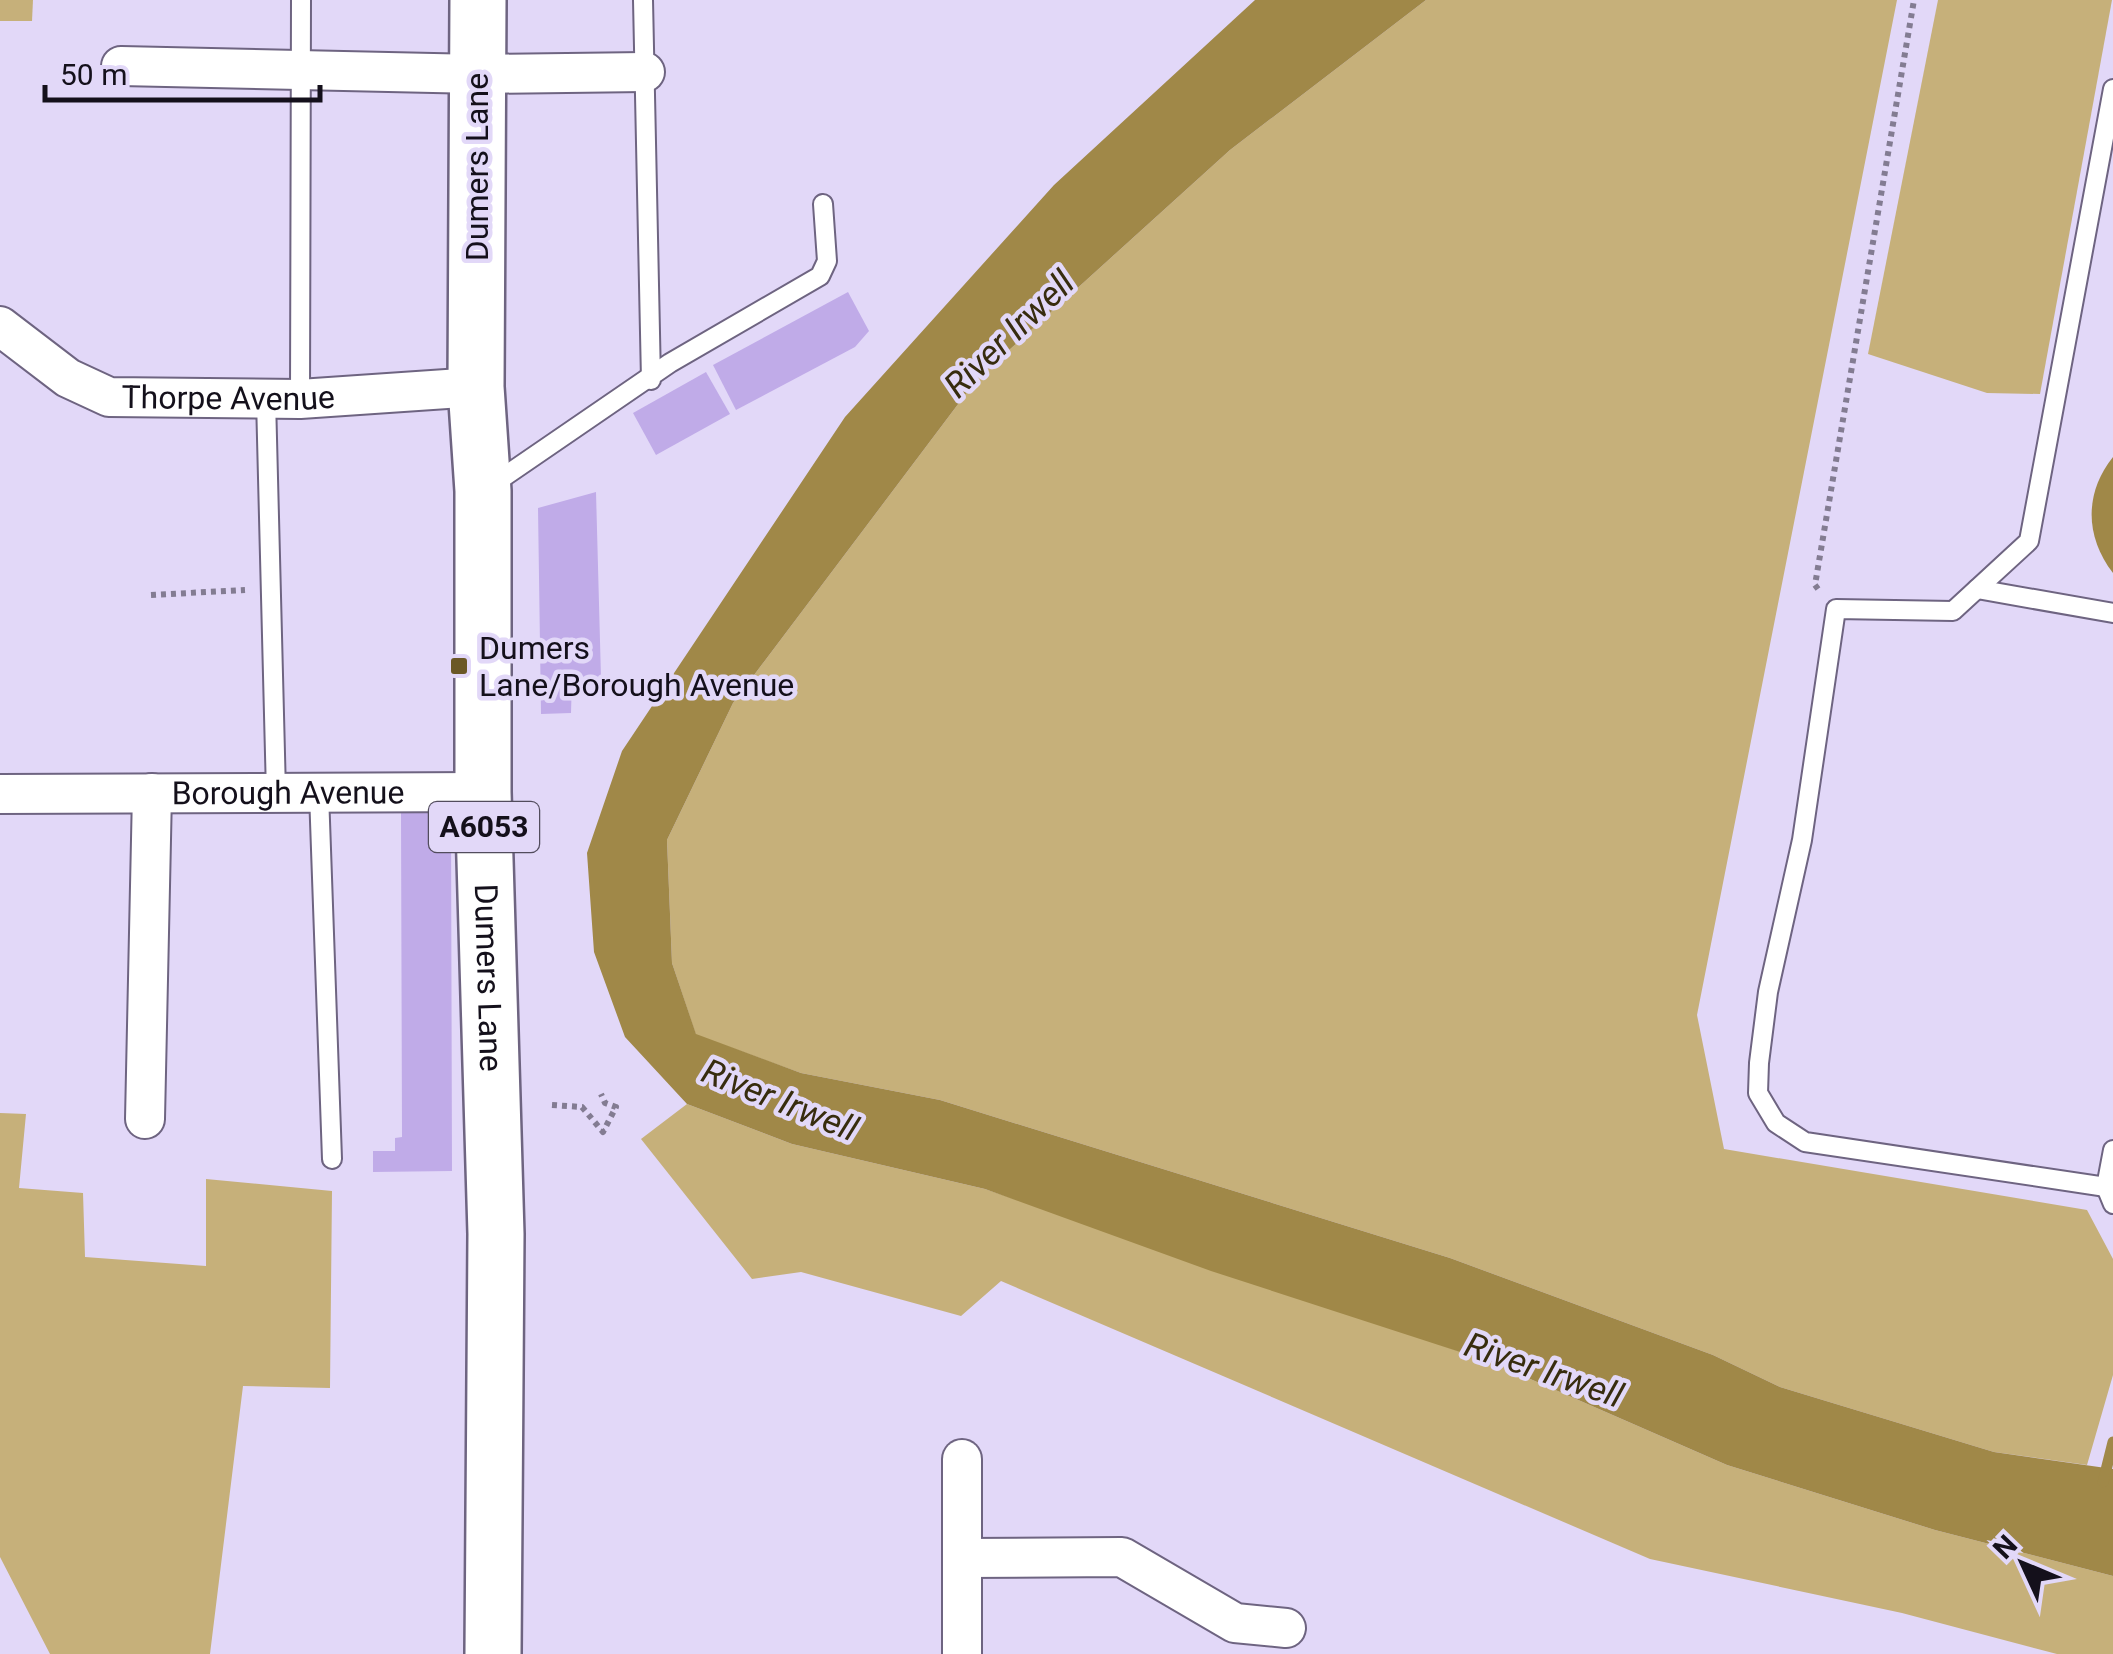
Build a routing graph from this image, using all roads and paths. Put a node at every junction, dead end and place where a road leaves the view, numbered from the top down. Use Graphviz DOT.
graph roads {
  1 [pos="301,0"];
  2 [pos="478,0"];
  3 [pos="643,0"];
  4 [pos="1914,0"];
  5 [pos="121,66"];
  6 [pos="303,70"];
  7 [pos="645,72"];
  8 [pos="478,74"];
  9 [pos="2113,88"];
  10 [pos="823,204"];
  11 [pos="0,326"];
  12 [pos="652,380"];
  13 [pos="476,387"];
  14 [pos="283,399"];
  15 [pos="483,491"];
  16 [pos="271,589"];
  17 [pos="1976,590"];
  18 [pos="151,595"];
  19 [pos="1836,609"];
  20 [pos="2113,613"];
  21 [pos="483,792"];
  22 [pos="276,793"];
  23 [pos="320,793"];
  24 [pos="0,794"];
  25 [pos="152,794"];
  26 [pos="602,1094"];
  27 [pos="552,1105"];
  28 [pos="146,1119"];
  29 [pos="2113,1150"];
  30 [pos="332,1159"];
  31 [pos="2109,1196"];
  32 [pos="962,1458"];
  33 [pos="962,1558"];
  34 [pos="1286,1628"];
  35 [pos="493,1654"];
  36 [pos="962,1654"];
  1 -- 6 [label="lane"];
  2 -- 8 [label="main road, Dumers Lane / A6053"];
  3 -- 7 [label="lane"];
  4 -- 19 [label="path"];
  5 -- 6 [label="street"];
  6 -- 8 [label="street"];
  6 -- 14 [label="lane"];
  7 -- 8 [label="street"];
  7 -- 12 [label="lane"];
  8 -- 13 [label="main road, Dumers Lane / A6053"];
  9 -- 17 [label="lane"];
  10 -- 12 [label="lane"];
  11 -- 14 [label="street, Thorpe Avenue"];
  12 -- 15 [label="lane"];
  13 -- 14 [label="street, Thorpe Avenue"];
  13 -- 15 [label="main road, Dumers Lane / A6053"];
  14 -- 16 [label="lane"];
  15 -- 21 [label="main road, Dumers Lane / A6053"];
  16 -- 18 [label="path"];
  16 -- 22 [label="lane"];
  17 -- 19 [label="lane"];
  17 -- 20 [label="lane"];
  19 -- 31 [label="lane"];
  21 -- 23 [label="street, Borough Avenue"];
  21 -- 35 [label="main road, Dumers Lane / A6053"];
  22 -- 23 [label="street, Borough Avenue"];
  22 -- 25 [label="street, Borough Avenue"];
  23 -- 30 [label="lane"];
  24 -- 25 [label="street, Borough Avenue"];
  25 -- 28 [label="street, Borough Avenue"];
  26 -- 27 [label="path"];
  29 -- 31 [label="lane"];
  32 -- 33 [label="street"];
  33 -- 34 [label="street"];
  33 -- 36 [label="street"];
}
